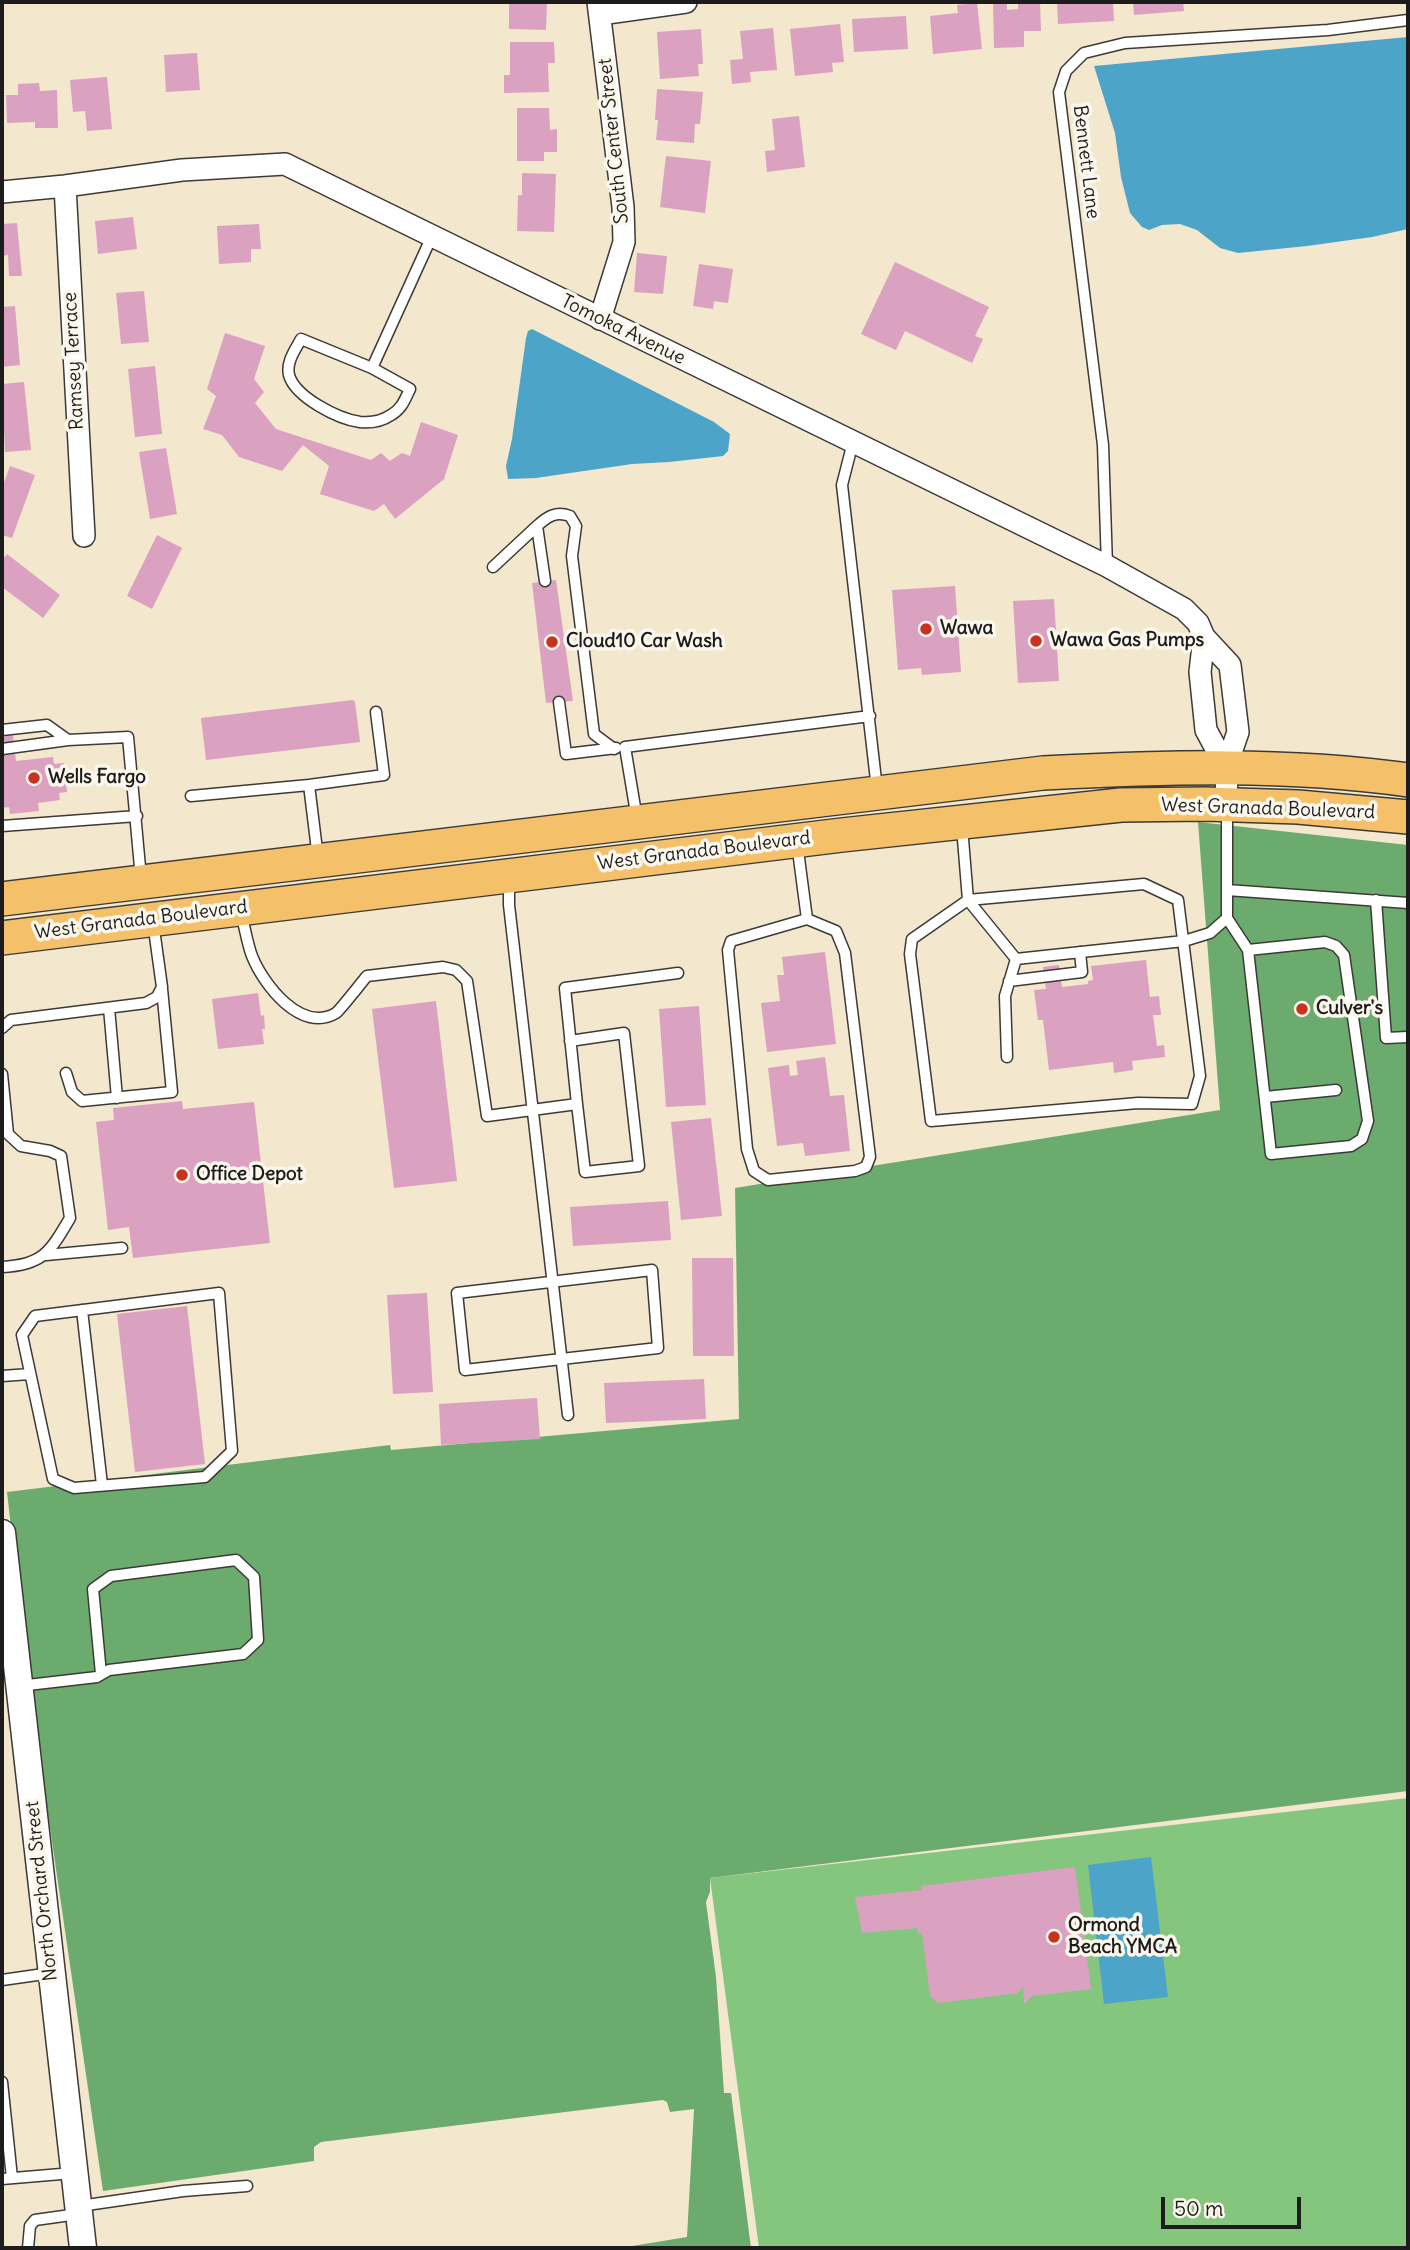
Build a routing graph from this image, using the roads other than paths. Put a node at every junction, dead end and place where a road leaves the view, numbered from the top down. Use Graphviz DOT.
graph roads {
  1 [pos="686,2"];
  2 [pos="599,8"];
  3 [pos="1408,20"];
  4 [pos="65,186"];
  5 [pos="2,192"];
  6 [pos="432,236"];
  7 [pos="600,319"];
  8 [pos="372,368"];
  9 [pos="853,442"];
  10 [pos="537,526"];
  11 [pos="84,536"];
  12 [pos="1107,566"];
  13 [pos="494,567"];
  14 [pos="545,581"];
  15 [pos="1203,637"];
  16 [pos="559,702"];
  17 [pos="376,712"];
  18 [pos="870,716"];
  19 [pos="2,730"];
  20 [pos="68,740"];
  21 [pos="620,748"];
  22 [pos="2,749"];
  23 [pos="1226,767"];
  24 [pos="1408,780"];
  25 [pos="309,785"];
  26 [pos="878,793"];
  27 [pos="191,796"];
  28 [pos="1227,804"];
  29 [pos="137,816"];
  30 [pos="1408,817"];
  31 [pos="962,821"];
  32 [pos="637,822"];
  33 [pos="2,826"];
  34 [pos="503,839"];
  35 [pos="796,841"];
  36 [pos="318,861"];
  37 [pos="509,875"];
  38 [pos="141,882"];
  39 [pos="1227,890"];
  40 [pos="2,899"];
  41 [pos="968,900"];
  42 [pos="1376,900"];
  43 [pos="1408,903"];
  44 [pos="240,908"];
  45 [pos="1227,918"];
  46 [pos="153,919"];
  47 [pos="807,919"];
  48 [pos="2,938"];
  49 [pos="1184,941"];
  50 [pos="1248,950"];
  51 [pos="1080,952"];
  52 [pos="1016,959"];
  53 [pos="678,972"];
  54 [pos="1009,981"];
  55 [pos="162,987"];
  56 [pos="109,1007"];
  57 [pos="2,1028"];
  58 [pos="1408,1037"];
  59 [pos="570,1041"];
  60 [pos="1007,1058"];
  61 [pos="66,1073"];
  62 [pos="2,1074"];
  63 [pos="1336,1090"];
  64 [pos="1265,1097"];
  65 [pos="117,1098"];
  66 [pos="4,1103"];
  67 [pos="577,1104"];
  68 [pos="533,1111"];
  69 [pos="122,1248"];
  70 [pos="46,1255"];
  71 [pos="2,1268"];
  72 [pos="553,1282"];
  73 [pos="82,1310"];
  74 [pos="562,1359"];
  75 [pos="30,1374"];
  76 [pos="2,1376"];
  77 [pos="568,1415"];
  78 [pos="102,1485"];
  79 [pos="2,1532"];
  80 [pos="2,1538"];
  81 [pos="101,1674"];
  82 [pos="19,1686"];
  83 [pos="51,1973"];
  84 [pos="2,1980"];
  85 [pos="2,2082"];
  86 [pos="73,2173"];
  87 [pos="7,2179"];
  88 [pos="247,2186"];
  89 [pos="77,2210"];
  90 [pos="27,2248"];
  91 [pos="83,2248"];
  1 -- 2 [label="street"];
  2 -- 7 [label="street, South Center Street"];
  3 -- 12 [label="lane, Bennett Lane"];
  4 -- 5 [label="street, Tomoka Avenue"];
  4 -- 6 [label="street, Tomoka Avenue"];
  4 -- 11 [label="street, Ramsey Terrace"];
  6 -- 7 [label="street, Tomoka Avenue"];
  6 -- 8 [label="lane"];
  7 -- 9 [label="street, Tomoka Avenue"];
  8 -- 8 [label="lane"];
  9 -- 12 [label="street, Tomoka Avenue"];
  9 -- 18 [label="lane"];
  10 -- 13 [label="lane"];
  10 -- 14 [label="lane"];
  10 -- 21 [label="lane"];
  12 -- 15 [label="street, Tomoka Avenue"];
  15 -- 23 [label="street, Tomoka Avenue"];
  15 -- 23 [label="street, Tomoka Avenue"];
  16 -- 21 [label="lane"];
  17 -- 25 [label="lane"];
  18 -- 21 [label="lane"];
  18 -- 26 [label="lane"];
  19 -- 20 [label="lane"];
  20 -- 22 [label="lane"];
  20 -- 29 [label="lane"];
  21 -- 32 [label="lane"];
  23 -- 24 [label="main road, West Granada Boulevard"];
  23 -- 26 [label="main road, West Granada Boulevard"];
  23 -- 28 [label="street, Tomoka Avenue"];
  25 -- 27 [label="lane"];
  25 -- 36 [label="lane"];
  26 -- 32 [label="main road, West Granada Boulevard"];
  28 -- 30 [label="main road, West Granada Boulevard"];
  28 -- 31 [label="main road, West Granada Boulevard"];
  28 -- 39 [label="lane"];
  29 -- 33 [label="lane"];
  29 -- 38 [label="lane"];
  31 -- 35 [label="main road, West Granada Boulevard"];
  31 -- 41 [label="lane"];
  32 -- 34 [label="main road, West Granada Boulevard"];
  34 -- 36 [label="main road, West Granada Boulevard"];
  34 -- 37 [label="street"];
  35 -- 37 [label="main road, West Granada Boulevard"];
  35 -- 47 [label="lane"];
  36 -- 38 [label="main road, West Granada Boulevard"];
  37 -- 44 [label="main road, West Granada Boulevard"];
  37 -- 68 [label="lane"];
  38 -- 40 [label="main road, West Granada Boulevard"];
  39 -- 42 [label="lane"];
  39 -- 45 [label="lane"];
  41 -- 49 [label="lane"];
  41 -- 49 [label="lane"];
  41 -- 52 [label="lane"];
  42 -- 43 [label="lane"];
  42 -- 58 [label="lane"];
  44 -- 46 [label="main road, West Granada Boulevard"];
  44 -- 68 [label="lane"];
  45 -- 49 [label="lane"];
  45 -- 50 [label="lane"];
  46 -- 48 [label="main road, West Granada Boulevard"];
  46 -- 55 [label="lane"];
  47 -- 47 [label="lane"];
  49 -- 51 [label="lane"];
  50 -- 64 [label="lane"];
  50 -- 64 [label="lane"];
  51 -- 52 [label="lane"];
  51 -- 54 [label="lane"];
  52 -- 54 [label="lane"];
  53 -- 59 [label="lane"];
  54 -- 60 [label="lane"];
  55 -- 56 [label="lane"];
  55 -- 65 [label="lane"];
  56 -- 57 [label="lane"];
  56 -- 65 [label="lane"];
  59 -- 67 [label="lane"];
  59 -- 67 [label="lane"];
  61 -- 65 [label="lane"];
  62 -- 66 [label="lane"];
  63 -- 64 [label="lane"];
  66 -- 70 [label="lane"];
  67 -- 68 [label="lane"];
  68 -- 72 [label="lane"];
  69 -- 70 [label="lane"];
  70 -- 71 [label="lane"];
  72 -- 74 [label="lane"];
  72 -- 74 [label="lane"];
  72 -- 74 [label="lane"];
  73 -- 75 [label="lane"];
  73 -- 78 [label="lane"];
  73 -- 78 [label="lane"];
  74 -- 77 [label="lane"];
  75 -- 76 [label="lane"];
  75 -- 78 [label="lane"];
  79 -- 80 [label="street, North Orchard Street"];
  80 -- 82 [label="street, North Orchard Street"];
  81 -- 81 [label="lane"];
  81 -- 82 [label="lane"];
  82 -- 83 [label="street, North Orchard Street"];
  83 -- 84 [label="lane"];
  83 -- 86 [label="street, North Orchard Street"];
  85 -- 87 [label="lane"];
  86 -- 87 [label="lane"];
  86 -- 89 [label="street, North Orchard Street"];
  88 -- 89 [label="lane"];
  89 -- 90 [label="lane"];
  89 -- 91 [label="street, North Orchard Street"];
}
